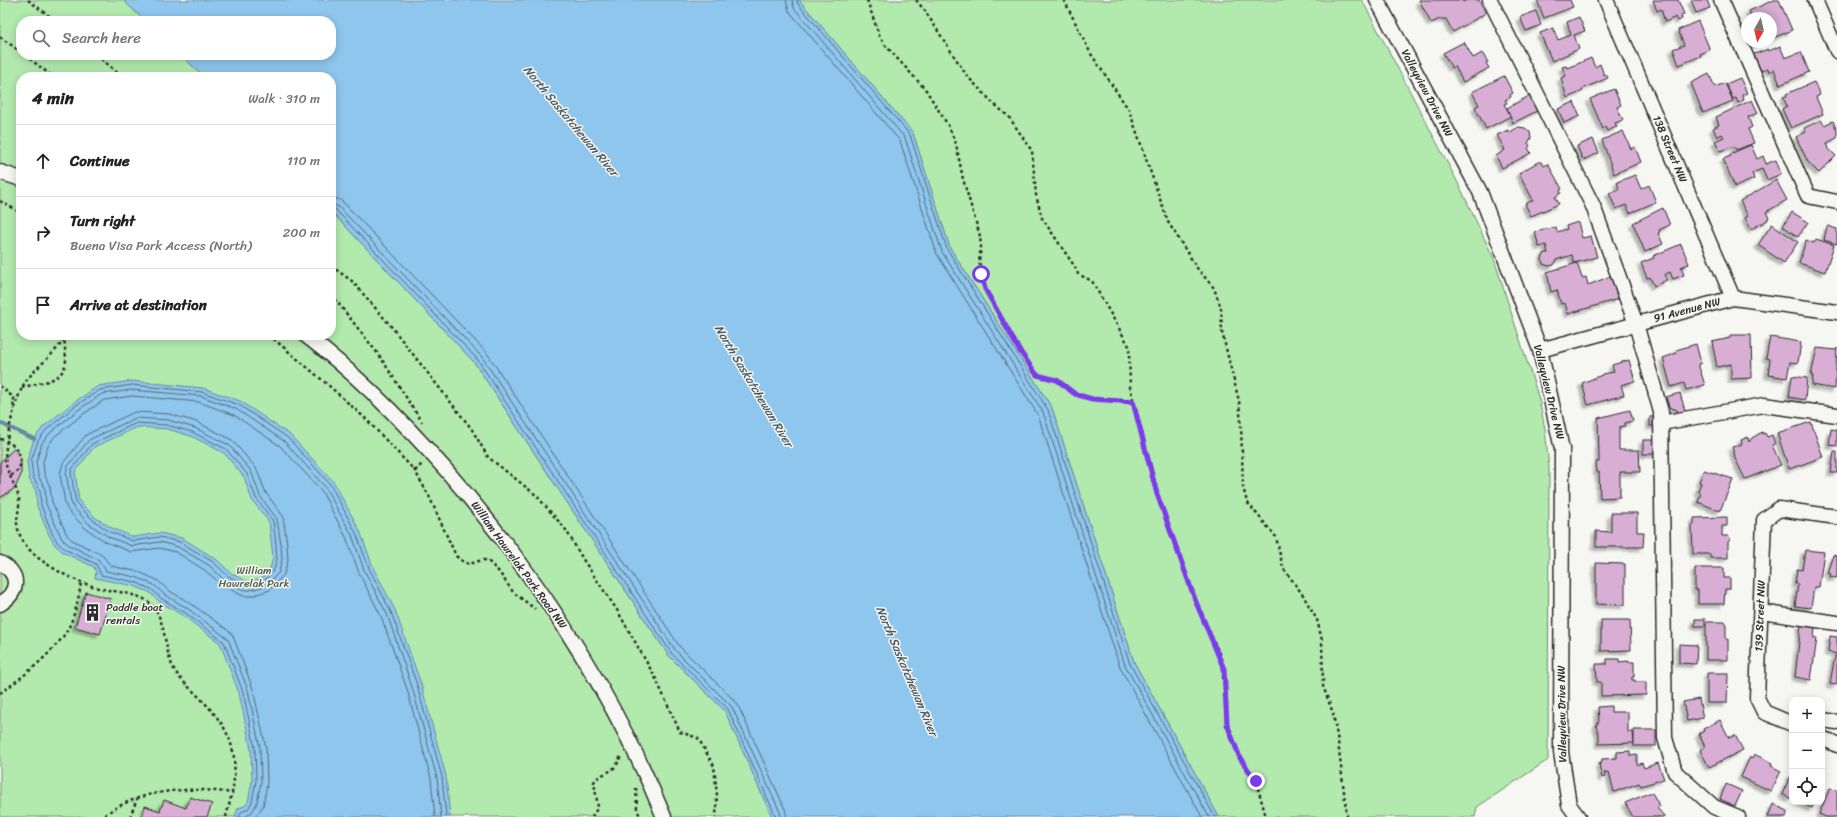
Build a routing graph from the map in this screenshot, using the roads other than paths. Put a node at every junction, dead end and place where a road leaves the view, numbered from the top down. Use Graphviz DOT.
graph roads {
  1 [pos="1377,0"];
  2 [pos="1490,0"];
  3 [pos="1606,0"];
  4 [pos="1721,0"];
  5 [pos="1815,0"];
  6 [pos="1837,51"];
  7 [pos="0,172"];
  8 [pos="16,177"];
  9 [pos="1837,202"];
  10 [pos="1733,298"];
  11 [pos="1837,312"];
  12 [pos="1636,324"];
  13 [pos="311,340"];
  14 [pos="1540,350"];
  15 [pos="1837,415"];
  16 [pos="1661,423"];
  17 [pos="1837,517"];
  18 [pos="0,563"];
  19 [pos="0,604"];
  20 [pos="1760,612"];
  21 [pos="1837,623"];
  22 [pos="1764,712"];
  23 [pos="1789,716"];
  24 [pos="1825,720"];
  25 [pos="1837,722"];
  26 [pos="1789,723"];
  27 [pos="1825,739"];
  28 [pos="1837,745"];
  29 [pos="664,817"];
  30 [pos="1578,817"];
  31 [pos="1738,817"];
  1 -- 14 [label="street, Valleyview Drive NW"];
  2 -- 12 [label="street"];
  3 -- 10 [label="street, 138 Street NW"];
  4 -- 9 [label="street"];
  5 -- 6 [label="street"];
  7 -- 8 [label="street"];
  10 -- 11 [label="street, 91 Avenue NW"];
  10 -- 12 [label="street, 91 Avenue NW"];
  12 -- 14 [label="street, 91 Avenue NW"];
  12 -- 16 [label="street"];
  13 -- 29 [label="street, William Hawrelak Park Road NW"];
  14 -- 30 [label="street, Valleyview Drive NW"];
  15 -- 16 [label="street"];
  16 -- 31 [label="street"];
  17 -- 20 [label="street, 139 Street NW"];
  18 -- 19 [label="street"];
  20 -- 21 [label="street"];
  20 -- 22 [label="street, 139 Street NW"];
  22 -- 23 [label="street"];
  22 -- 26 [label="street"];
  24 -- 25 [label="street"];
  27 -- 28 [label="street"];
}
